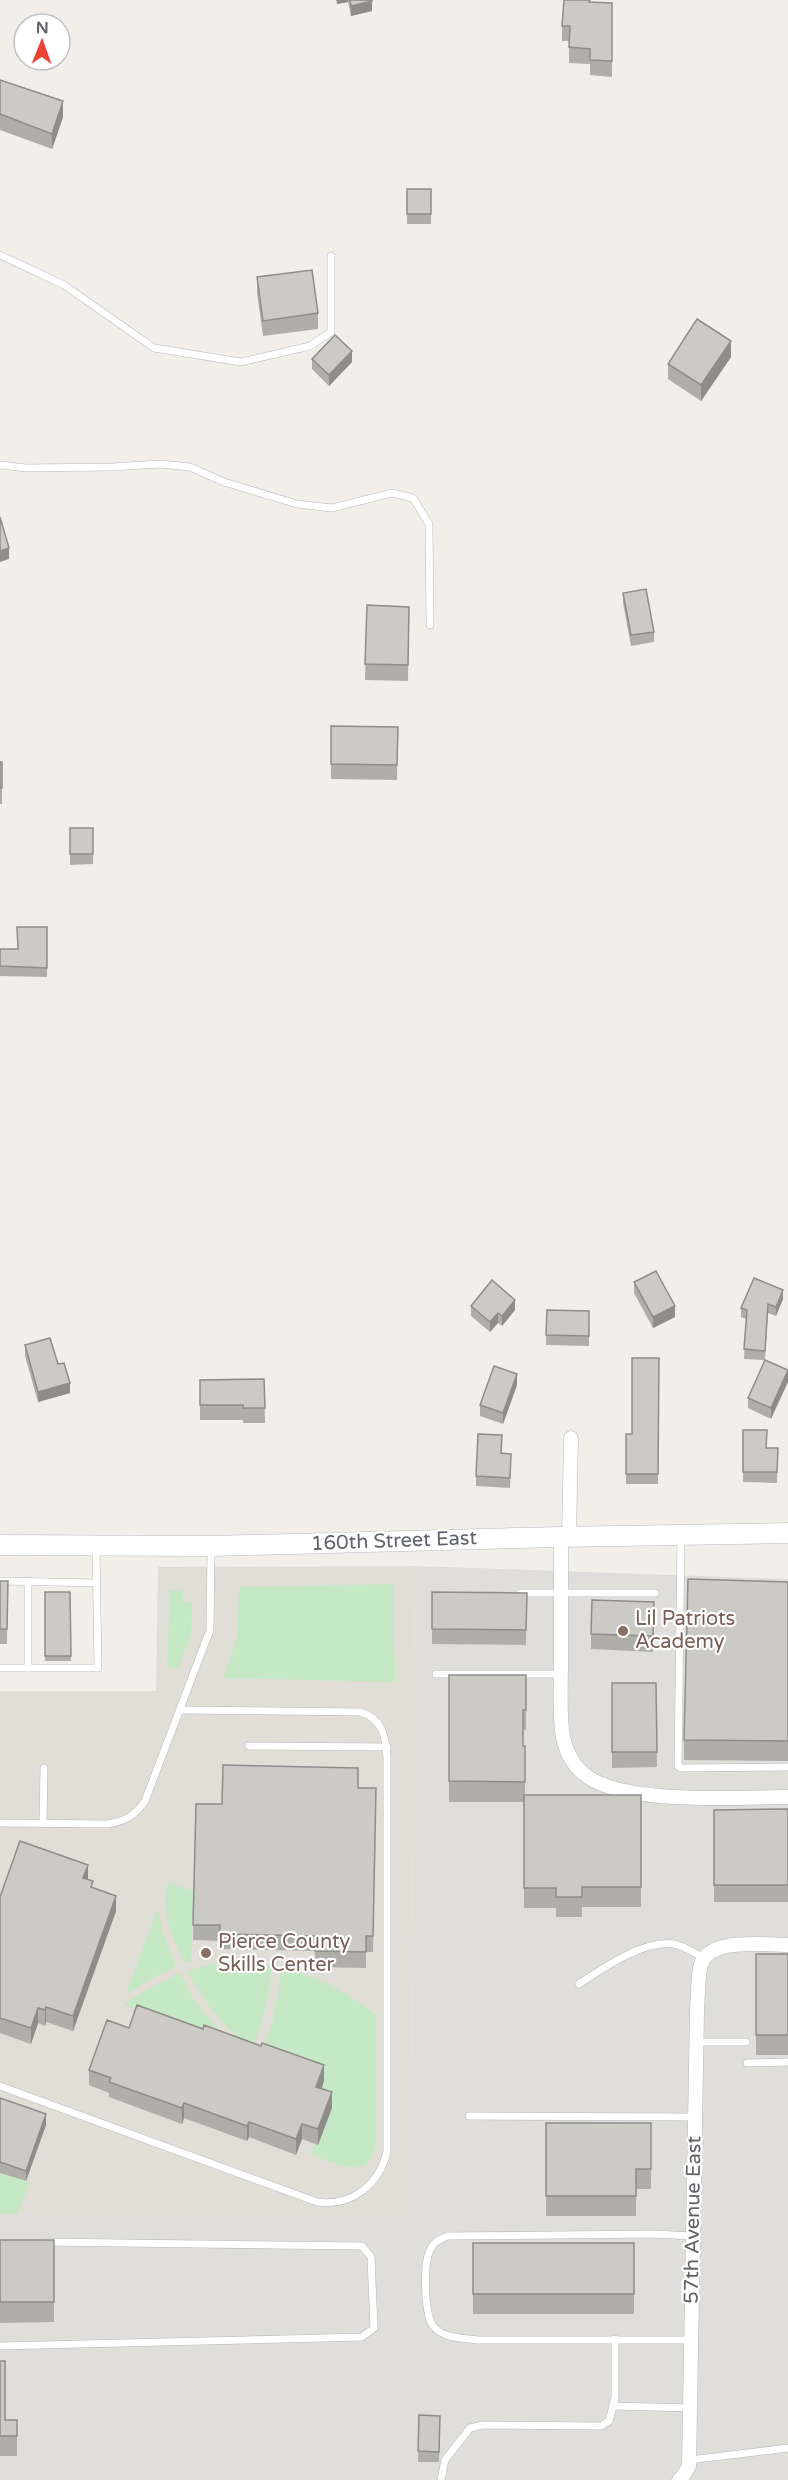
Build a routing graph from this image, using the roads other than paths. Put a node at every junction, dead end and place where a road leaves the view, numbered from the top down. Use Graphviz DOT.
graph roads {
  1 [pos="0,255"];
  2 [pos="330,256"];
  3 [pos="0,465"];
  4 [pos="430,625"];
  5 [pos="571,1438"];
  6 [pos="788,1533"];
  7 [pos="681,1535"];
  8 [pos="565,1537"];
  9 [pos="0,1545"];
  10 [pos="96,1546"];
  11 [pos="211,1546"];
  12 [pos="0,1581"];
  13 [pos="28,1581"];
  14 [pos="97,1582"];
  15 [pos="680,1591"];
  16 [pos="691,1591"];
  17 [pos="506,1593"];
  18 [pos="561,1593"];
  19 [pos="655,1593"];
  20 [pos="0,1668"];
  21 [pos="28,1668"];
  22 [pos="436,1674"];
  23 [pos="561,1674"];
  24 [pos="180,1710"];
  25 [pos="249,1746"];
  26 [pos="387,1747"];
  27 [pos="788,1767"];
  28 [pos="44,1768"];
  29 [pos="788,1797"];
  30 [pos="0,1823"];
  31 [pos="43,1824"];
  32 [pos="788,1945"];
  33 [pos="704,1958"];
  34 [pos="579,1984"];
  35 [pos="697,2042"];
  36 [pos="746,2042"];
  37 [pos="788,2062"];
  38 [pos="747,2063"];
  39 [pos="0,2086"];
  40 [pos="469,2116"];
  41 [pos="695,2117"];
  42 [pos="693,2236"];
  43 [pos="34,2242"];
  44 [pos="615,2339"];
  45 [pos="691,2340"];
  46 [pos="0,2346"];
  47 [pos="614,2406"];
  48 [pos="690,2408"];
  49 [pos="788,2448"];
  50 [pos="689,2460"];
  51 [pos="441,2480"];
  52 [pos="679,2480"];
  1 -- 2 [label="lane"];
  3 -- 4 [label="lane"];
  5 -- 8 [label="street"];
  6 -- 7 [label="main road, 160th Street East"];
  7 -- 8 [label="main road, 160th Street East"];
  7 -- 15 [label="lane"];
  8 -- 11 [label="main road, 160th Street East"];
  8 -- 18 [label="street"];
  9 -- 10 [label="main road, 160th Street East"];
  10 -- 11 [label="main road, 160th Street East"];
  10 -- 14 [label="lane"];
  11 -- 24 [label="lane"];
  12 -- 13 [label="lane"];
  13 -- 14 [label="lane"];
  13 -- 21 [label="lane"];
  14 -- 21 [label="lane"];
  15 -- 16 [label="lane"];
  15 -- 27 [label="lane"];
  17 -- 18 [label="lane"];
  18 -- 19 [label="lane"];
  18 -- 23 [label="street"];
  20 -- 21 [label="lane"];
  22 -- 23 [label="lane"];
  23 -- 29 [label="street"];
  24 -- 26 [label="lane"];
  24 -- 31 [label="lane"];
  25 -- 26 [label="lane"];
  26 -- 39 [label="lane"];
  28 -- 31 [label="lane"];
  30 -- 31 [label="lane"];
  32 -- 33 [label="street"];
  33 -- 34 [label="lane"];
  33 -- 35 [label="street, 57th Avenue East"];
  35 -- 36 [label="lane"];
  35 -- 41 [label="street, 57th Avenue East"];
  37 -- 38 [label="lane"];
  40 -- 41 [label="lane"];
  41 -- 42 [label="street, 57th Avenue East"];
  42 -- 44 [label="lane"];
  42 -- 45 [label="street, 57th Avenue East"];
  43 -- 46 [label="lane"];
  44 -- 45 [label="lane"];
  44 -- 47 [label="lane"];
  45 -- 48 [label="street, 57th Avenue East"];
  47 -- 48 [label="lane"];
  47 -- 51 [label="lane"];
  48 -- 50 [label="street, 57th Avenue East"];
  49 -- 50 [label="lane"];
  50 -- 52 [label="street, 57th Avenue East"];
}
